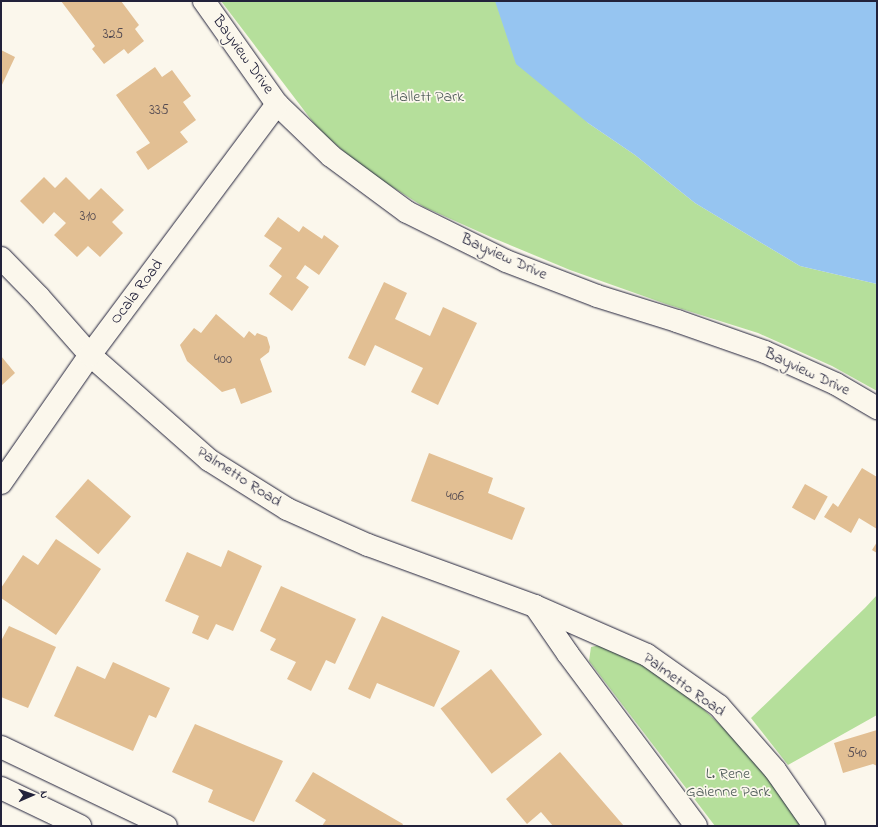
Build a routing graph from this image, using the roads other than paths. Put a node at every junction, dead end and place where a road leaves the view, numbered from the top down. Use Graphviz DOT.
graph roads {
  1 [pos="204,1"];
  2 [pos="278,104"];
  3 [pos="1,258"];
  4 [pos="90,355"];
  5 [pos="877,408"];
  6 [pos="1,483"];
  7 [pos="535,606"];
  8 [pos="1,747"];
  9 [pos="1,788"];
  10 [pos="80,826"];
  11 [pos="166,826"];
  12 [pos="696,826"];
  13 [pos="814,826"];
  1 -- 2 [label="street, Bayview Drive"];
  2 -- 4 [label="street, Ocala Road"];
  2 -- 5 [label="street, Bayview Drive"];
  3 -- 4 [label="street, Palmetto Road"];
  4 -- 6 [label="street, Ocala Road"];
  4 -- 7 [label="street, Palmetto Road"];
  7 -- 12 [label="street"];
  7 -- 13 [label="street, Palmetto Road"];
  8 -- 11 [label="street"];
  9 -- 10 [label="street"];
}
